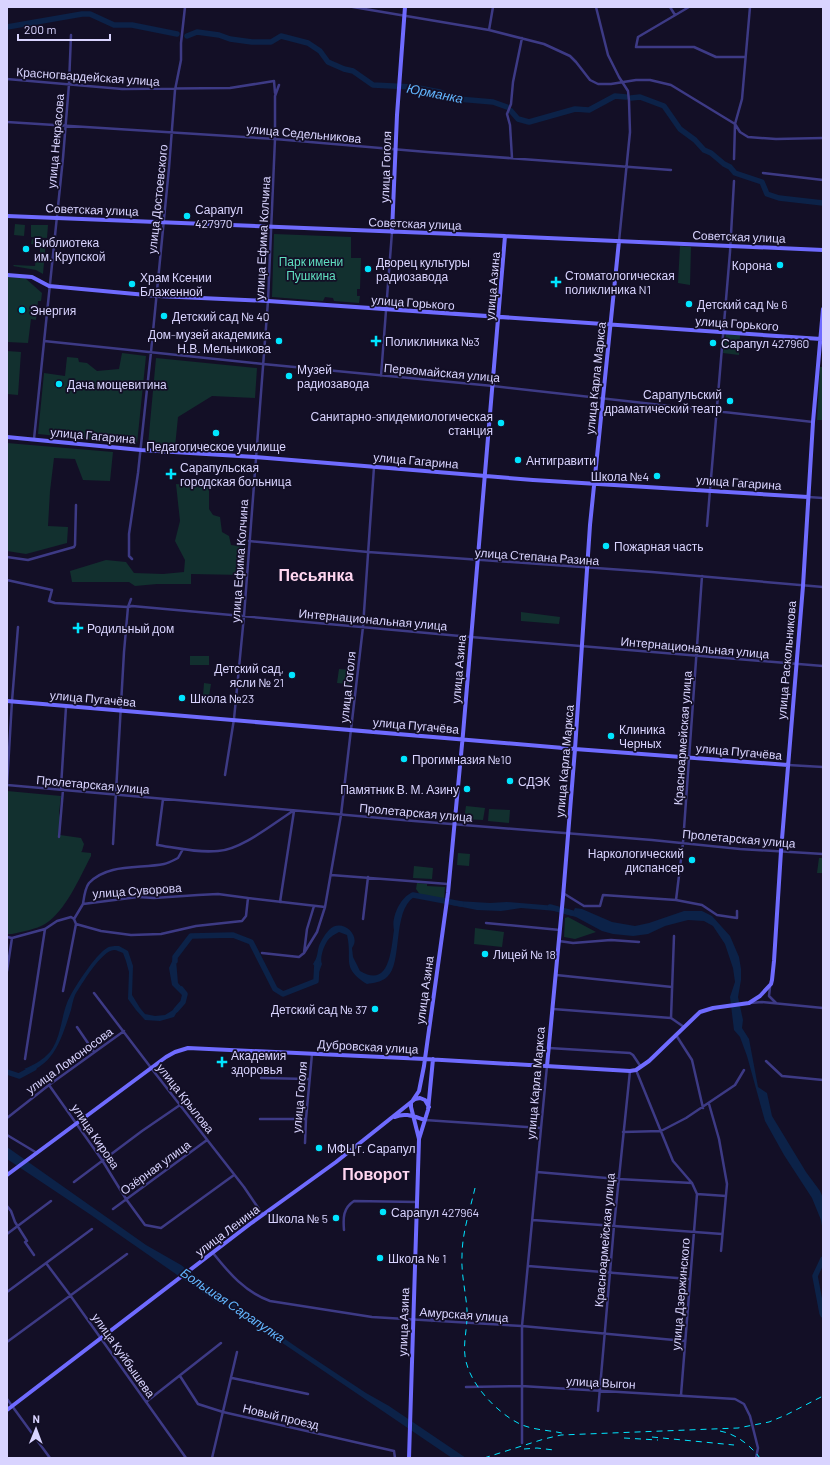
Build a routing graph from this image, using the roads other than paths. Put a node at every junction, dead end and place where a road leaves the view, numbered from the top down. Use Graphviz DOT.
graph roads {
  1 [pos="185,7"];
  2 [pos="353,7"];
  3 [pos="405,7"];
  4 [pos="493,7"];
  5 [pos="596,7"];
  6 [pos="670,7"];
  7 [pos="689,7"];
  8 [pos="750,7"];
  9 [pos="404,16"];
  10 [pos="675,16"];
  11 [pos="489,30"];
  12 [pos="71,35"];
  13 [pos="522,38"];
  14 [pos="745,57"];
  15 [pos="7,80"];
  16 [pos="623,82"];
  17 [pos="69,84"];
  18 [pos="279,85"];
  19 [pos="175,90"];
  20 [pos="276,96"];
  21 [pos="7,122"];
  22 [pos="736,124"];
  23 [pos="66,126"];
  24 [pos="172,132"];
  25 [pos="823,138"];
  26 [pos="275,139"];
  27 [pos="396,149"];
  28 [pos="512,158"];
  29 [pos="734,159"];
  30 [pos="626,167"];
  31 [pos="671,170"];
  32 [pos="763,173"];
  33 [pos="823,180"];
  34 [pos="734,181"];
  35 [pos="7,216"];
  36 [pos="56,218"];
  37 [pos="164,222"];
  38 [pos="272,227"];
  39 [pos="392,232"];
  40 [pos="506,236"];
  41 [pos="618,241"];
  42 [pos="730,246"];
  43 [pos="823,250"];
  44 [pos="7,275"];
  45 [pos="49,286"];
  46 [pos="157,296"];
  47 [pos="268,301"];
  48 [pos="823,309"];
  49 [pos="387,310"];
  50 [pos="499,318"];
  51 [pos="610,325"];
  52 [pos="723,332"];
  53 [pos="821,339"];
  54 [pos="44,341"];
  55 [pos="151,352"];
  56 [pos="263,364"];
  57 [pos="382,376"];
  58 [pos="493,386"];
  59 [pos="603,398"];
  60 [pos="717,411"];
  61 [pos="813,422"];
  62 [pos="7,437"];
  63 [pos="34,439"];
  64 [pos="141,450"];
  65 [pos="256,457"];
  66 [pos="374,467"];
  67 [pos="485,476"];
  68 [pos="594,484"];
  69 [pos="710,490"];
  70 [pos="808,497"];
  71 [pos="823,498"];
  72 [pos="76,505"];
  73 [pos="707,526"];
  74 [pos="249,541"];
  75 [pos="368,552"];
  76 [pos="7,557"];
  77 [pos="132,559"];
  78 [pos="478,560"];
  79 [pos="588,569"];
  80 [pos="702,576"];
  81 [pos="7,580"];
  82 [pos="803,586"];
  83 [pos="823,587"];
  84 [pos="131,600"];
  85 [pos="128,607"];
  86 [pos="244,616"];
  87 [pos="18,627"];
  88 [pos="363,627"];
  89 [pos="471,637"];
  90 [pos="583,646"];
  91 [pos="697,656"];
  92 [pos="796,664"];
  93 [pos="823,666"];
  94 [pos="9,701"];
  95 [pos="66,706"];
  96 [pos="121,710"];
  97 [pos="234,719"];
  98 [pos="352,729"];
  99 [pos="462,739"];
  100 [pos="575,749"];
  101 [pos="689,757"];
  102 [pos="788,765"];
  103 [pos="823,767"];
  104 [pos="225,775"];
  105 [pos="7,785"];
  106 [pos="63,790"];
  107 [pos="116,795"];
  108 [pos="163,799"];
  109 [pos="294,810"];
  110 [pos="341,814"];
  111 [pos="454,824"];
  112 [pos="568,833"];
  113 [pos="59,837"];
  114 [pos="682,843"];
  115 [pos="113,844"];
  116 [pos="183,849"];
  117 [pos="781,852"];
  118 [pos="823,854"];
  119 [pos="331,875"];
  120 [pos="368,877"];
  121 [pos="448,884"];
  122 [pos="563,895"];
  123 [pos="248,898"];
  124 [pos="676,900"];
  125 [pos="280,902"];
  126 [pos="83,904"];
  127 [pos="314,906"];
  128 [pos="326,907"];
  129 [pos="737,911"];
  130 [pos="74,919"];
  131 [pos="364,919"];
  132 [pos="486,923"];
  133 [pos="76,924"];
  134 [pos="45,930"];
  135 [pos="560,930"];
  136 [pos="674,936"];
  137 [pos="7,937"];
  138 [pos="12,938"];
  139 [pos="559,941"];
  140 [pos="639,942"];
  141 [pos="262,953"];
  142 [pos="304,953"];
  143 [pos="7,971"];
  144 [pos="556,974"];
  145 [pos="770,984"];
  146 [pos="672,986"];
  147 [pos="63,991"];
  148 [pos="94,993"];
  149 [pos="747,1004"];
  150 [pos="779,1004"];
  151 [pos="823,1008"];
  152 [pos="552,1009"];
  153 [pos="671,1018"];
  154 [pos="78,1027"];
  155 [pos="684,1027"];
  156 [pos="124,1031"];
  157 [pos="676,1035"];
  158 [pos="548,1048"];
  159 [pos="94,1052"];
  160 [pos="312,1053"];
  161 [pos="25,1059"];
  162 [pos="425,1059"];
  163 [pos="433,1059"];
  164 [pos="766,1061"];
  165 [pos="547,1066"];
  166 [pos="641,1067"];
  167 [pos="152,1068"];
  168 [pos="636,1070"];
  169 [pos="744,1070"];
  170 [pos="630,1071"];
  171 [pos="261,1078"];
  172 [pos="309,1079"];
  173 [pos="823,1080"];
  174 [pos="49,1085"];
  175 [pos="412,1101"];
  176 [pos="709,1104"];
  177 [pos="180,1105"];
  178 [pos="429,1107"];
  179 [pos="703,1108"];
  180 [pos="411,1110"];
  181 [pos="428,1112"];
  182 [pos="413,1116"];
  183 [pos="7,1118"];
  184 [pos="260,1119"];
  185 [pos="306,1120"];
  186 [pos="425,1120"];
  187 [pos="77,1124"];
  188 [pos="383,1125"];
  189 [pos="541,1128"];
  190 [pos="661,1131"];
  191 [pos="623,1132"];
  192 [pos="7,1135"];
  193 [pos="419,1139"];
  194 [pos="207,1140"];
  195 [pos="305,1142"];
  196 [pos="35,1154"];
  197 [pos="102,1160"];
  198 [pos="537,1172"];
  199 [pos="8,1175"];
  200 [pos="234,1175"];
  201 [pos="618,1179"];
  202 [pos="74,1182"];
  203 [pos="692,1184"];
  204 [pos="697,1194"];
  205 [pos="726,1196"];
  206 [pos="126,1199"];
  207 [pos="51,1201"];
  208 [pos="417,1202"];
  209 [pos="7,1206"];
  210 [pos="113,1209"];
  211 [pos="264,1215"];
  212 [pos="533,1220"];
  213 [pos="17,1226"];
  214 [pos="614,1226"];
  215 [pos="92,1229"];
  216 [pos="344,1230"];
  217 [pos="695,1232"];
  218 [pos="7,1234"];
  219 [pos="722,1234"];
  220 [pos="721,1251"];
  221 [pos="213,1253"];
  222 [pos="127,1254"];
  223 [pos="34,1255"];
  224 [pos="46,1263"];
  225 [pos="528,1266"];
  226 [pos="610,1273"];
  227 [pos="690,1279"];
  228 [pos="7,1292"];
  229 [pos="70,1295"];
  230 [pos="432,1312"];
  231 [pos="413,1319"];
  232 [pos="432,1321"];
  233 [pos="522,1326"];
  234 [pos="605,1333"];
  235 [pos="100,1339"];
  236 [pos="685,1341"];
  237 [pos="7,1342"];
  238 [pos="221,1343"];
  239 [pos="237,1352"];
  240 [pos="180,1376"];
  241 [pos="232,1378"];
  242 [pos="466,1386"];
  243 [pos="521,1386"];
  244 [pos="599,1392"];
  245 [pos="308,1394"];
  246 [pos="681,1395"];
  247 [pos="7,1399"];
  248 [pos="146,1402"];
  249 [pos="12,1406"];
  250 [pos="7,1410"];
  251 [pos="598,1411"];
  252 [pos="223,1412"];
  253 [pos="522,1443"];
  254 [pos="50,1458"];
  255 [pos="186,1458"];
  256 [pos="212,1458"];
  257 [pos="395,1458"];
  258 [pos="409,1458"];
  259 [pos="756,1458"];
  1 -- 19 [label="street, улица Достоевского"];
  2 -- 9 [label="street"];
  3 -- 9 [label="main road, улица Гоголя"];
  4 -- 11 [label="street"];
  5 -- 16 [label="street, улица Карла Маркса"];
  6 -- 10 [label="street"];
  7 -- 10 [label="street"];
  8 -- 14 [label="street"];
  9 -- 11 [label="street"];
  9 -- 27 [label="main road, улица Гоголя"];
  10 -- 14 [label="street"];
  11 -- 13 [label="street"];
  12 -- 17 [label="street, улица Некрасова"];
  13 -- 16 [label="street"];
  13 -- 28 [label="street"];
  14 -- 22 [label="street"];
  15 -- 17 [label="street, Красногвардейская улица"];
  16 -- 22 [label="street"];
  16 -- 30 [label="street, улица Карла Маркса"];
  17 -- 19 [label="street, Красногвардейская улица"];
  17 -- 23 [label="street, улица Некрасова"];
  18 -- 20 [label="street, улица Ефима Колчина"];
  19 -- 20 [label="street, Красногвардейская улица"];
  19 -- 24 [label="street, улица Достоевского"];
  20 -- 26 [label="street, улица Ефима Колчина"];
  21 -- 23 [label="street, улица Седельникова"];
  22 -- 25 [label="street"];
  22 -- 29 [label="street"];
  23 -- 24 [label="street, улица Седельникова"];
  23 -- 36 [label="street, улица Некрасова"];
  24 -- 26 [label="street, улица Седельникова"];
  24 -- 37 [label="street, улица Достоевского"];
  26 -- 27 [label="street, улица Седельникова"];
  26 -- 38 [label="street, улица Ефима Колчина"];
  27 -- 28 [label="street, улица Седельникова"];
  27 -- 39 [label="main road, улица Гоголя"];
  28 -- 30 [label="street, улица Седельникова"];
  30 -- 31 [label="street, улица Седельникова"];
  30 -- 41 [label="street, улица Карла Маркса"];
  32 -- 33 [label="street"];
  34 -- 42 [label="street"];
  35 -- 36 [label="main road, Советская улица"];
  36 -- 37 [label="main road, Советская улица"];
  36 -- 45 [label="street, улица Некрасова"];
  37 -- 38 [label="main road, Советская улица"];
  37 -- 46 [label="street, улица Достоевского"];
  38 -- 39 [label="main road, Советская улица"];
  38 -- 47 [label="street, улица Ефима Колчина"];
  39 -- 40 [label="main road, Советская улица"];
  39 -- 49 [label="street, улица Гоголя"];
  40 -- 41 [label="main road, Советская улица"];
  40 -- 50 [label="main road, улица Азина"];
  41 -- 42 [label="main road, Советская улица"];
  41 -- 51 [label="main road, улица Карла Маркса"];
  42 -- 43 [label="main road, Советская улица"];
  42 -- 52 [label="street"];
  44 -- 45 [label="main road, улица Горького"];
  45 -- 46 [label="main road, улица Горького"];
  45 -- 54 [label="street, улица Некрасова"];
  46 -- 47 [label="main road, улица Горького"];
  46 -- 55 [label="street, улица Достоевского"];
  47 -- 49 [label="main road, улица Горького"];
  47 -- 56 [label="street, улица Ефима Колчина"];
  48 -- 53 [label="main road, улица Раскольникова"];
  49 -- 50 [label="main road, улица Горького"];
  49 -- 57 [label="street, улица Гоголя"];
  50 -- 51 [label="main road, улица Горького"];
  50 -- 58 [label="main road, улица Азина"];
  51 -- 52 [label="main road, улица Горького"];
  51 -- 59 [label="main road, улица Карла Маркса"];
  52 -- 53 [label="main road, улица Горького"];
  52 -- 60 [label="street"];
  53 -- 61 [label="main road, улица Раскольникова"];
  54 -- 55 [label="street, Первомайская улица"];
  54 -- 63 [label="street, улица Некрасова"];
  55 -- 56 [label="street, Первомайская улица"];
  55 -- 64 [label="street, улица Достоевского"];
  56 -- 57 [label="street, Первомайская улица"];
  56 -- 65 [label="street, улица Ефима Колчина"];
  57 -- 58 [label="street, Первомайская улица"];
  58 -- 59 [label="street, Первомайская улица"];
  58 -- 67 [label="main road, улица Азина"];
  59 -- 60 [label="street, Первомайская улица"];
  59 -- 68 [label="main road, улица Карла Маркса"];
  60 -- 61 [label="street, Первомайская улица"];
  60 -- 69 [label="street"];
  61 -- 70 [label="main road, улица Раскольникова"];
  62 -- 63 [label="main road, улица Гагарина"];
  63 -- 64 [label="main road, улица Гагарина"];
  64 -- 65 [label="main road, улица Гагарина"];
  64 -- 77 [label="street, улица Достоевского"];
  65 -- 66 [label="main road, улица Гагарина"];
  65 -- 74 [label="street, улица Ефима Колчина"];
  66 -- 67 [label="main road, улица Гагарина"];
  66 -- 75 [label="street, улица Гоголя"];
  67 -- 68 [label="main road, улица Гагарина"];
  67 -- 78 [label="main road, улица Азина"];
  68 -- 69 [label="main road, улица Гагарина"];
  68 -- 79 [label="main road, улица Карла Маркса"];
  69 -- 70 [label="main road, улица Гагарина"];
  69 -- 73 [label="street"];
  70 -- 71 [label="street, улица Гагарина"];
  70 -- 82 [label="main road, улица Раскольникова"];
  72 -- 76 [label="street"];
  74 -- 75 [label="street, улица Степана Разина"];
  74 -- 86 [label="street, улица Ефима Колчина"];
  75 -- 78 [label="street, улица Степана Разина"];
  75 -- 88 [label="street, улица Гоголя"];
  78 -- 79 [label="street, улица Степана Разина"];
  78 -- 89 [label="main road, улица Азина"];
  79 -- 80 [label="street, улица Степана Разина"];
  79 -- 90 [label="main road, улица Карла Маркса"];
  80 -- 82 [label="street, улица Степана Разина"];
  80 -- 91 [label="street, Красноармейская улица"];
  81 -- 85 [label="street, Интернациональная улица"];
  82 -- 83 [label="street, улица Степана Разина"];
  82 -- 92 [label="main road, улица Раскольникова"];
  84 -- 85 [label="street"];
  85 -- 86 [label="street, Интернациональная улица"];
  85 -- 96 [label="street"];
  86 -- 88 [label="street, Интернациональная улица"];
  86 -- 97 [label="street, улица Ефима Колчина"];
  87 -- 94 [label="street"];
  88 -- 89 [label="street, Интернациональная улица"];
  88 -- 98 [label="street, улица Гоголя"];
  89 -- 90 [label="street, Интернациональная улица"];
  89 -- 99 [label="main road, улица Азина"];
  90 -- 91 [label="street, Интернациональная улица"];
  90 -- 100 [label="main road, улица Карла Маркса"];
  91 -- 92 [label="street, Интернациональная улица"];
  91 -- 101 [label="street, Красноармейская улица"];
  92 -- 93 [label="street, Интернациональная улица"];
  92 -- 102 [label="main road, улица Раскольникова"];
  94 -- 95 [label="main road, улица Пугачёва"];
  94 -- 105 [label="street"];
  95 -- 96 [label="main road, улица Пугачёва"];
  95 -- 106 [label="street"];
  96 -- 97 [label="main road, улица Пугачёва"];
  96 -- 107 [label="street"];
  97 -- 98 [label="main road, улица Пугачёва"];
  97 -- 104 [label="street, улица Ефима Колчина"];
  98 -- 99 [label="main road, улица Пугачёва"];
  98 -- 110 [label="street, улица Гоголя"];
  99 -- 100 [label="main road, улица Пугачёва"];
  99 -- 111 [label="main road, улица Азина"];
  100 -- 101 [label="main road, улица Пугачёва"];
  100 -- 112 [label="main road, улица Карла Маркса"];
  101 -- 102 [label="main road, улица Пугачёва"];
  101 -- 114 [label="street, Красноармейская улица"];
  102 -- 103 [label="street, улица Пугачёва"];
  102 -- 117 [label="main road, улица Раскольникова"];
  105 -- 106 [label="street, Пролетарская улица"];
  106 -- 107 [label="street, Пролетарская улица"];
  106 -- 113 [label="street"];
  107 -- 108 [label="street, Пролетарская улица"];
  107 -- 115 [label="street"];
  108 -- 109 [label="street, Пролетарская улица"];
  108 -- 116 [label="street"];
  109 -- 110 [label="street, Пролетарская улица"];
  109 -- 116 [label="street"];
  109 -- 125 [label="street"];
  110 -- 111 [label="street, Пролетарская улица"];
  110 -- 119 [label="street, улица Гоголя"];
  111 -- 112 [label="street, Пролетарская улица"];
  111 -- 121 [label="main road, улица Азина"];
  112 -- 114 [label="street, Пролетарская улица"];
  112 -- 122 [label="main road, улица Карла Маркса"];
  114 -- 117 [label="street, Пролетарская улица"];
  114 -- 124 [label="street, Красноармейская улица"];
  116 -- 126 [label="street, улица Суворова"];
  117 -- 118 [label="street, Пролетарская улица"];
  117 -- 145 [label="main road, улица Раскольникова"];
  119 -- 120 [label="street"];
  119 -- 128 [label="street, улица Гоголя"];
  120 -- 121 [label="street"];
  120 -- 131 [label="street"];
  121 -- 162 [label="main road, улица Азина"];
  122 -- 124 [label="street"];
  122 -- 135 [label="main road, улица Карла Маркса"];
  123 -- 125 [label="street, улица Суворова"];
  123 -- 126 [label="street, улица Суворова"];
  123 -- 133 [label="street"];
  124 -- 129 [label="street"];
  125 -- 127 [label="street, улица Суворова"];
  126 -- 130 [label="street"];
  127 -- 128 [label="street, улица Суворова"];
  127 -- 142 [label="street"];
  128 -- 142 [label="street, улица Гоголя"];
  130 -- 133 [label="street"];
  130 -- 134 [label="street"];
  132 -- 135 [label="street"];
  133 -- 147 [label="street"];
  134 -- 138 [label="street"];
  134 -- 161 [label="street"];
  135 -- 139 [label="main road, улица Карла Маркса"];
  136 -- 146 [label="street"];
  137 -- 138 [label="street"];
  138 -- 143 [label="street"];
  139 -- 140 [label="street"];
  139 -- 144 [label="main road, улица Карла Маркса"];
  141 -- 142 [label="street"];
  144 -- 146 [label="street"];
  144 -- 152 [label="main road, улица Карла Маркса"];
  145 -- 149 [label="main road"];
  145 -- 150 [label="street"];
  146 -- 153 [label="street"];
  148 -- 156 [label="street, улица Крылова"];
  149 -- 150 [label="street"];
  149 -- 155 [label="main road, Дубровская улица"];
  150 -- 151 [label="street"];
  152 -- 153 [label="street"];
  152 -- 158 [label="main road, улица Карла Маркса"];
  153 -- 155 [label="street"];
  154 -- 159 [label="street"];
  155 -- 157 [label="main road, Дубровская улица"];
  156 -- 159 [label="street, улица Ломоносова"];
  156 -- 167 [label="street, улица Крылова"];
  157 -- 166 [label="main road, Дубровская улица"];
  157 -- 179 [label="street"];
  158 -- 165 [label="main road, улица Карла Маркса"];
  158 -- 166 [label="street"];
  159 -- 174 [label="street, улица Ломоносова"];
  160 -- 162 [label="main road, Дубровская улица"];
  160 -- 167 [label="main road, Дубровская улица"];
  160 -- 172 [label="street, улица Гоголя"];
  162 -- 163 [label="main road, Дубровская улица"];
  162 -- 175 [label="main road, улица Азина"];
  163 -- 165 [label="main road, Дубровская улица"];
  163 -- 178 [label="main road"];
  164 -- 173 [label="street"];
  165 -- 170 [label="main road, Дубровская улица"];
  165 -- 189 [label="street, улица Карла Маркса"];
  166 -- 168 [label="main road, Дубровская улица"];
  167 -- 177 [label="street, улица Крылова"];
  167 -- 187 [label="main road, Дубровская улица"];
  168 -- 170 [label="main road, Дубровская улица"];
  168 -- 190 [label="street"];
  169 -- 176 [label="street"];
  170 -- 191 [label="street, Красноармейская улица"];
  171 -- 172 [label="street"];
  172 -- 185 [label="street, улица Гоголя"];
  174 -- 183 [label="street, улица Ломоносова"];
  174 -- 187 [label="street, улица Кирова"];
  175 -- 178 [label="main road"];
  175 -- 180 [label="main road"];
  175 -- 188 [label="main road, улица Ленина"];
  176 -- 179 [label="street"];
  176 -- 205 [label="street"];
  177 -- 194 [label="street, улица Крылова"];
  177 -- 197 [label="street"];
  178 -- 181 [label="main road"];
  179 -- 190 [label="street"];
  180 -- 181 [label="main road"];
  180 -- 182 [label="main road, улица Азина"];
  181 -- 186 [label="main road, улица Азина"];
  182 -- 186 [label="main road, улица Ленина"];
  182 -- 188 [label="main road, улица Ленина"];
  182 -- 193 [label="main road, улица Азина"];
  184 -- 185 [label="street"];
  185 -- 195 [label="street, улица Гоголя"];
  186 -- 189 [label="street"];
  186 -- 193 [label="main road, улица Азина"];
  187 -- 196 [label="main road, Дубровская улица"];
  187 -- 197 [label="street, улица Кирова"];
  188 -- 211 [label="main road, улица Ленина"];
  189 -- 198 [label="street, улица Карла Маркса"];
  190 -- 191 [label="street"];
  190 -- 203 [label="street"];
  191 -- 201 [label="street, Красноармейская улица"];
  192 -- 196 [label="street"];
  193 -- 208 [label="main road, улица Азина"];
  194 -- 200 [label="street, улица Крылова"];
  194 -- 206 [label="street, Озёрная улица"];
  196 -- 199 [label="main road, Дубровская улица"];
  197 -- 202 [label="street"];
  197 -- 206 [label="street, улица Кирова"];
  198 -- 201 [label="street"];
  198 -- 212 [label="street, улица Карла Маркса"];
  200 -- 206 [label="street, улица Кирова"];
  200 -- 211 [label="street, улица Крылова"];
  201 -- 203 [label="street"];
  201 -- 214 [label="street, Красноармейская улица"];
  203 -- 204 [label="street"];
  204 -- 205 [label="street"];
  204 -- 217 [label="street, улица Дзержинского"];
  205 -- 219 [label="street"];
  206 -- 210 [label="street, Озёрная улица"];
  207 -- 213 [label="street"];
  208 -- 216 [label="street"];
  208 -- 231 [label="main road, улица Азина"];
  209 -- 213 [label="street"];
  211 -- 221 [label="main road, улица Ленина"];
  212 -- 214 [label="street"];
  212 -- 225 [label="street, улица Карла Маркса"];
  213 -- 218 [label="street"];
  213 -- 223 [label="street"];
  214 -- 217 [label="street"];
  214 -- 226 [label="street, Красноармейская улица"];
  215 -- 224 [label="street"];
  217 -- 219 [label="street"];
  217 -- 227 [label="street, улица Дзержинского"];
  219 -- 220 [label="street"];
  221 -- 231 [label="street, Амурская улица"];
  221 -- 235 [label="main road, улица Ленина"];
  222 -- 229 [label="street"];
  224 -- 228 [label="street"];
  224 -- 229 [label="street, улица Куйбышева"];
  225 -- 226 [label="street"];
  225 -- 233 [label="street, улица Карла Маркса"];
  226 -- 227 [label="street"];
  226 -- 234 [label="street, Красноармейская улица"];
  227 -- 236 [label="street, улица Дзержинского"];
  229 -- 235 [label="street, улица Куйбышева"];
  229 -- 237 [label="street"];
  230 -- 232 [label="street"];
  231 -- 232 [label="street, Амурская улица"];
  231 -- 258 [label="main road, улица Азина"];
  232 -- 233 [label="street, Амурская улица"];
  233 -- 234 [label="street, Амурская улица"];
  233 -- 243 [label="street, улица Карла Маркса"];
  234 -- 236 [label="street, Амурская улица"];
  234 -- 244 [label="street, Красноармейская улица"];
  235 -- 248 [label="street, улица Куйбышева"];
  235 -- 249 [label="main road, улица Ленина"];
  236 -- 246 [label="street, улица Дзержинского"];
  238 -- 240 [label="street"];
  239 -- 241 [label="street"];
  240 -- 248 [label="street"];
  240 -- 252 [label="street, Новый проезд"];
  241 -- 245 [label="street"];
  241 -- 252 [label="street"];
  242 -- 243 [label="street, улица Выгон"];
  243 -- 244 [label="street, улица Выгон"];
  243 -- 253 [label="street, улица Карла Маркса"];
  244 -- 246 [label="street, улица Выгон"];
  244 -- 251 [label="street, Красноармейская улица"];
  246 -- 259 [label="street, улица Выгон"];
  247 -- 249 [label="street"];
  248 -- 255 [label="street, улица Куйбышева"];
  249 -- 250 [label="main road, улица Ленина"];
  249 -- 254 [label="street"];
  252 -- 256 [label="street"];
  252 -- 257 [label="street, Новый проезд"];
}
